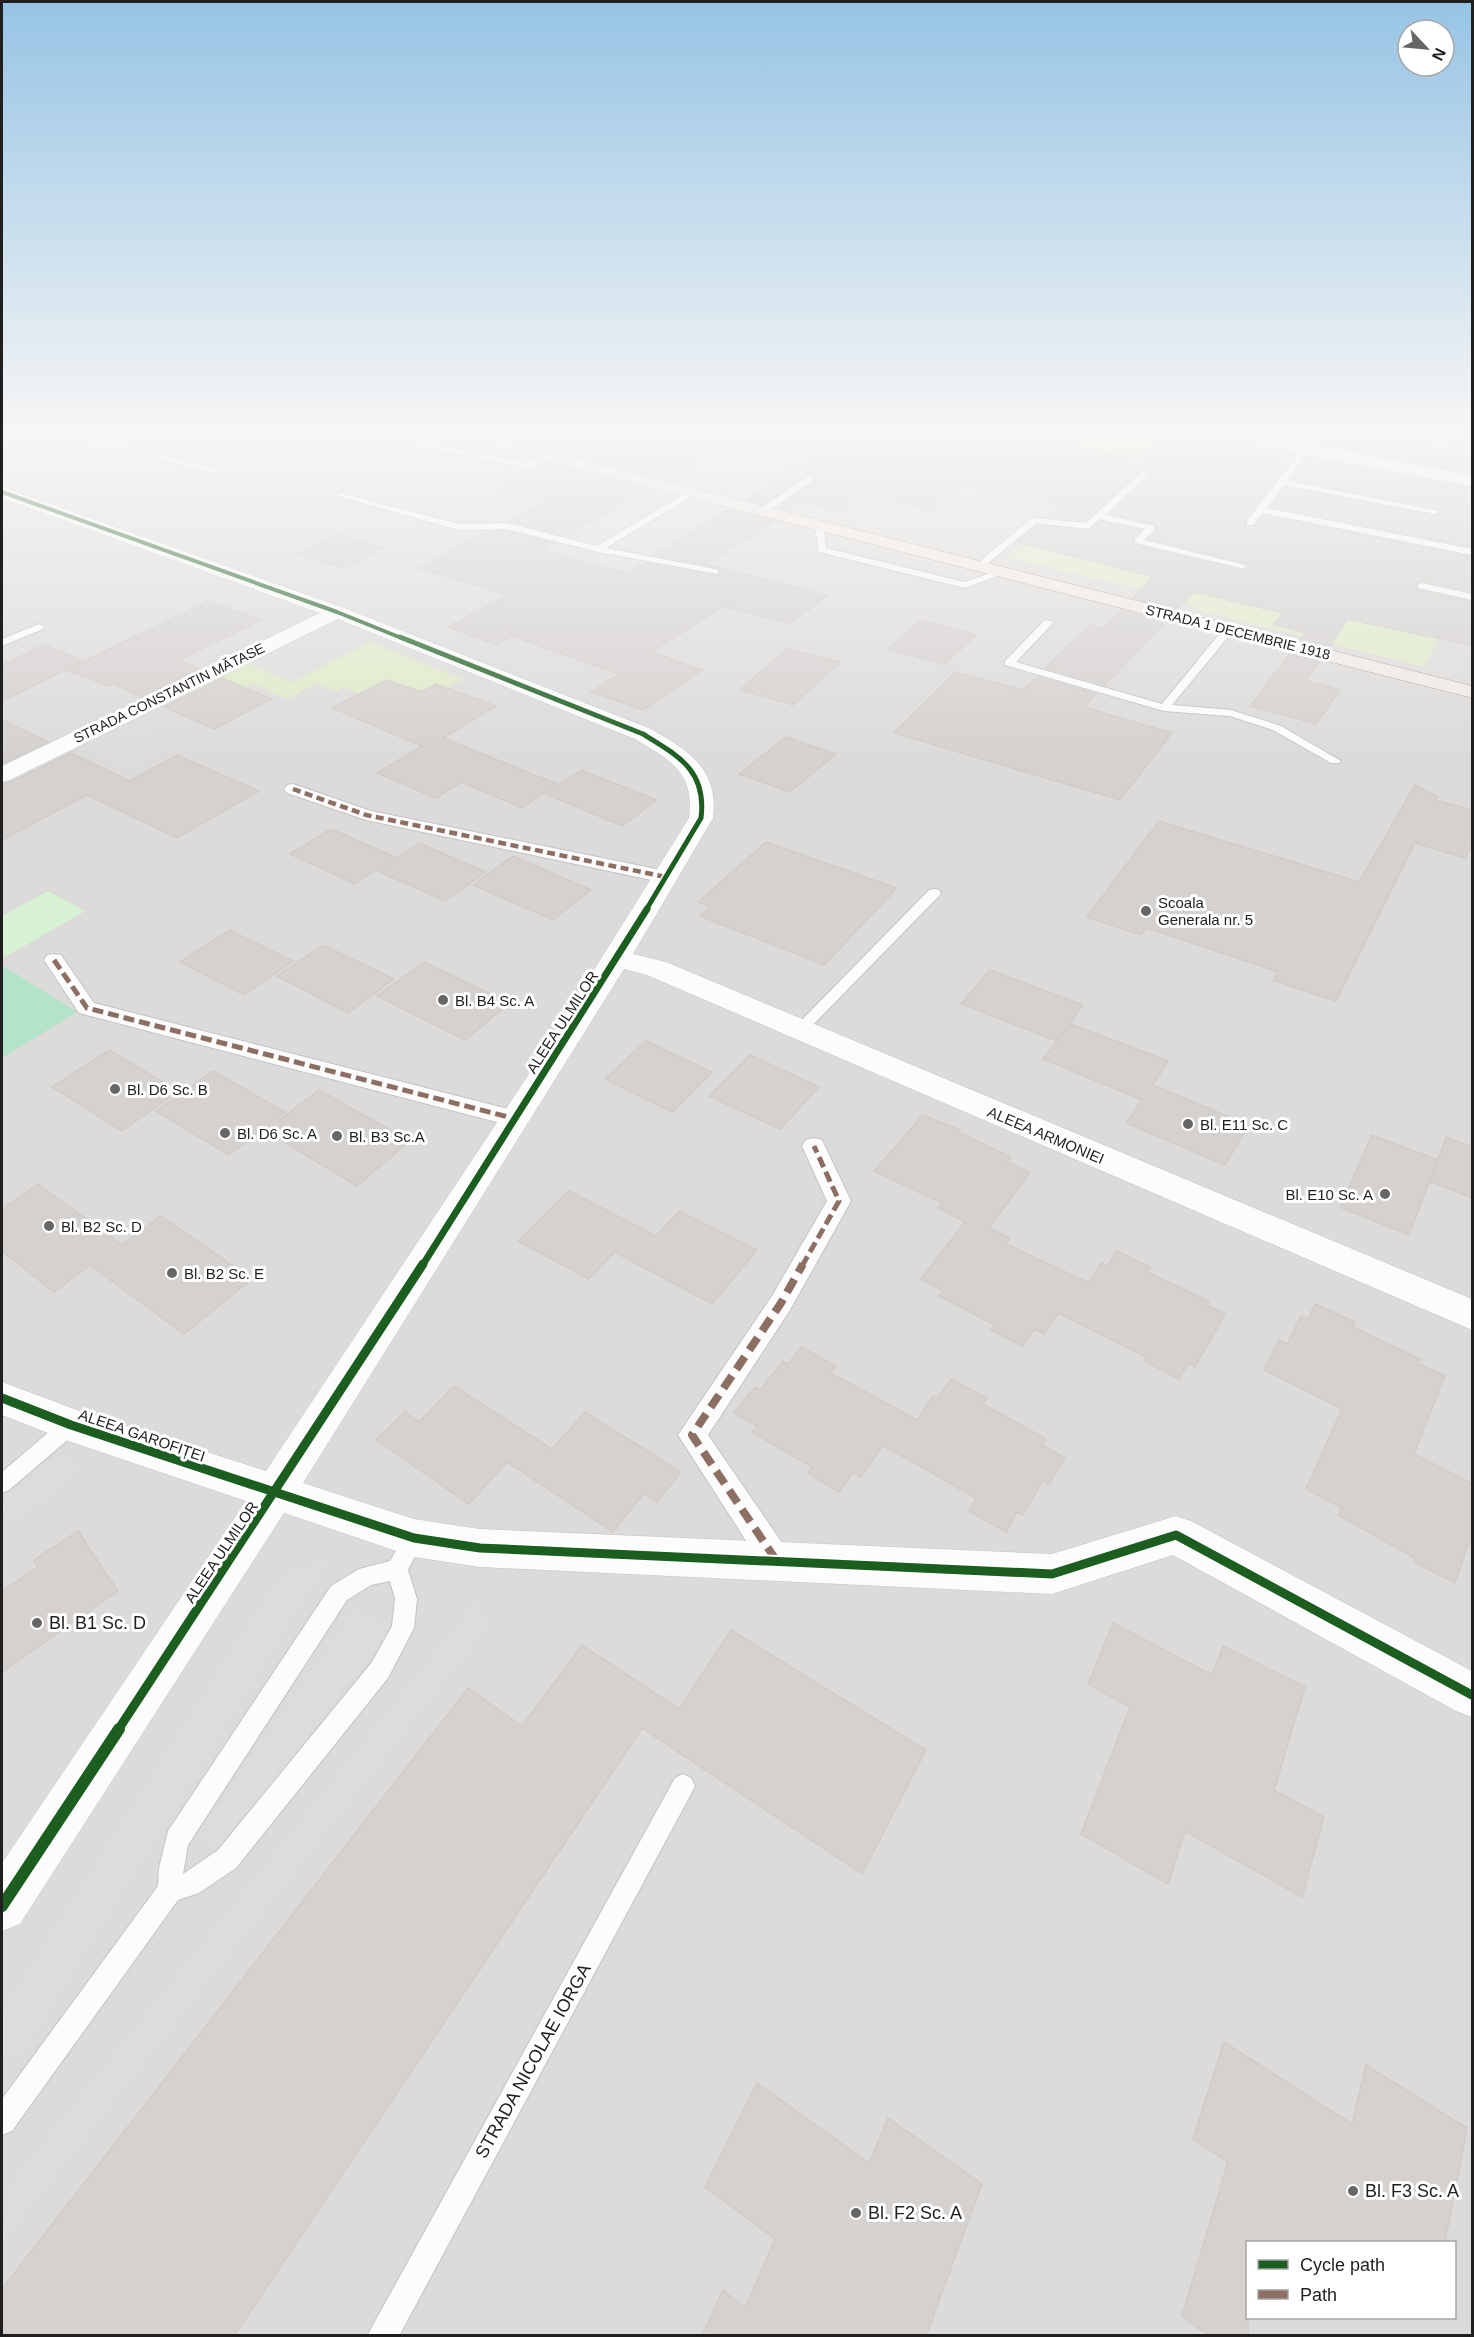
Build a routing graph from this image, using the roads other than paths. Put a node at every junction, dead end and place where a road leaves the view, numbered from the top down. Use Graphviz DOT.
graph roads {
  1 [pos="130,539"];
  2 [pos="559,539"];
  3 [pos="615,539"];
  4 [pos="821,539"];
  5 [pos="874,539"];
  6 [pos="1012,539"];
  7 [pos="1140,539"];
  8 [pos="1407,539"];
  9 [pos="598,549"];
  10 [pos="1473,552"];
  11 [pos="980,566"];
  12 [pos="1242,567"];
  13 [pos="715,572"];
  14 [pos="1003,572"];
  15 [pos="1421,586"];
  16 [pos="1473,597"];
  17 [pos="337,612"];
  18 [pos="1049,622"];
  19 [pos="39,627"];
  20 [pos="1229,629"];
  21 [pos="2,643"];
  22 [pos="1473,692"];
  23 [pos="1164,708"];
  24 [pos="1335,761"];
  25 [pos="2,775"];
  26 [pos="293,789"];
  27 [pos="666,877"];
  28 [pos="934,893"];
  29 [pos="618,959"];
  30 [pos="54,960"];
  31 [pos="800,1030"];
  32 [pos="516,1119"];
  33 [pos="814,1146"];
  34 [pos="1473,1315"];
  35 [pos="2,1398"];
  36 [pos="71,1425"];
  37 [pos="2,1484"];
  38 [pos="275,1494"];
  39 [pos="406,1554"];
  40 [pos="776,1560"];
  41 [pos="1473,1695"];
  42 [pos="683,1786"];
  43 [pos="170,1890"];
  44 [pos="2,1906"];
  45 [pos="2,2121"];
  46 [pos="382,2336"];
  1 -- 17 [label="street, ALEEA ULMILOR"];
  2 -- 9 [label="lane"];
  3 -- 9 [label="lane"];
  4 -- 14 [label="lane"];
  5 -- 11 [label="main road, STRADA 1 DECEMBRIE 1918"];
  6 -- 11 [label="lane"];
  7 -- 12 [label="lane"];
  8 -- 10 [label="lane"];
  9 -- 13 [label="lane"];
  11 -- 14 [label="main road, STRADA 1 DECEMBRIE 1918"];
  14 -- 20 [label="main road, STRADA 1 DECEMBRIE 1918"];
  15 -- 16 [label="lane"];
  17 -- 25 [label="street, STRADA CONSTANTIN MĂTASE"];
  17 -- 27 [label="street, ALEEA ULMILOR"];
  18 -- 23 [label="lane"];
  19 -- 21 [label="lane"];
  20 -- 22 [label="main road, STRADA 1 DECEMBRIE 1918"];
  20 -- 23 [label="lane"];
  23 -- 24 [label="lane"];
  26 -- 27 [label="street"];
  27 -- 29 [label="street, ALEEA ULMILOR"];
  28 -- 31 [label="lane"];
  29 -- 31 [label="street, ALEEA ARMONIEI"];
  29 -- 32 [label="street, ALEEA ULMILOR"];
  30 -- 32 [label="street"];
  31 -- 34 [label="street, ALEEA ARMONIEI"];
  32 -- 38 [label="street, ALEEA ULMILOR"];
  33 -- 40 [label="street"];
  35 -- 36 [label="street, ALEEA GAROFIȚEI"];
  36 -- 37 [label="lane"];
  36 -- 38 [label="street, ALEEA GAROFIȚEI"];
  38 -- 39 [label="street, ALEEA GAROFIȚEI"];
  38 -- 44 [label="street, ALEEA ULMILOR"];
  39 -- 40 [label="street, ALEEA GAROFIȚEI"];
  39 -- 43 [label="lane"];
  39 -- 43 [label="lane"];
  40 -- 41 [label="street, ALEEA GAROFIȚEI"];
  42 -- 46 [label="lane, STRADA NICOLAE IORGA"];
  43 -- 45 [label="lane"];
}
